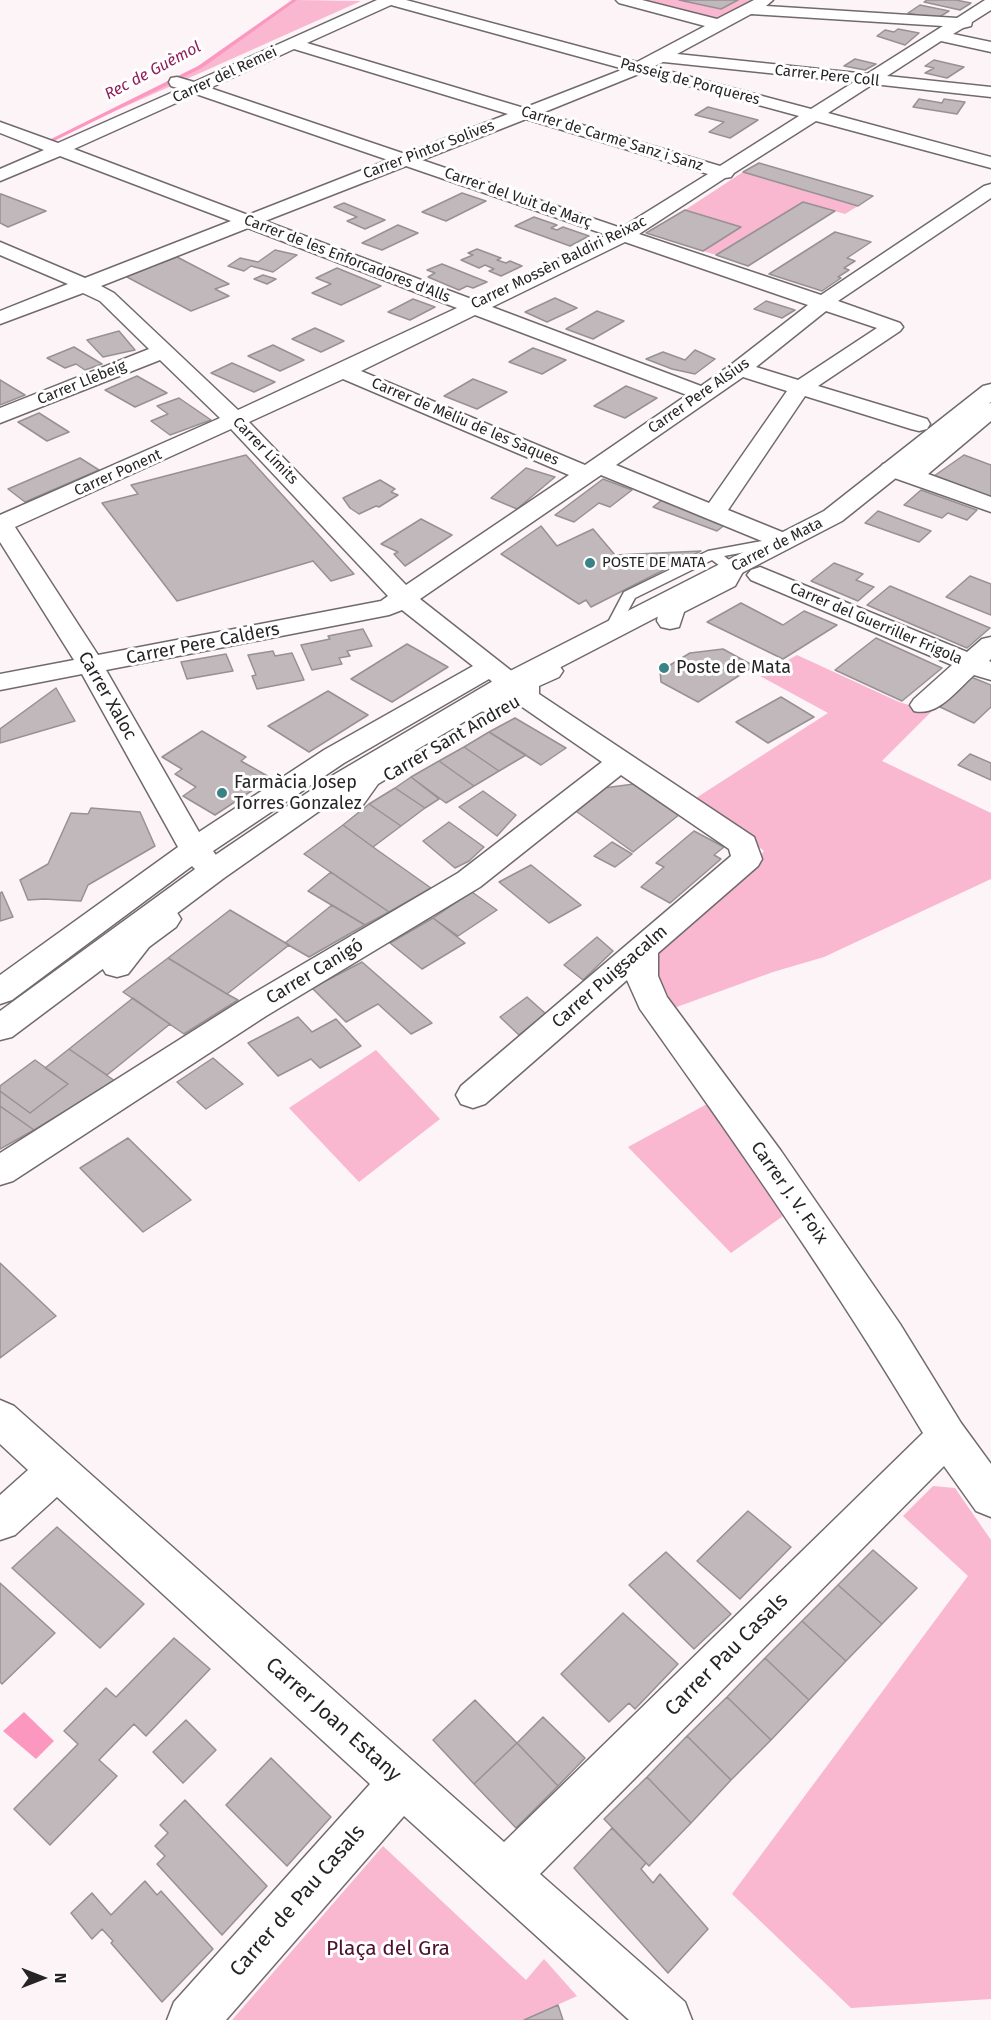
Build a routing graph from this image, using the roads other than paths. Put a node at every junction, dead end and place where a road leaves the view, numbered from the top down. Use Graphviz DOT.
graph roads {
  1 [pos="390,0"];
  2 [pos="414,0"];
  3 [pos="624,0"];
  4 [pos="765,0"];
  5 [pos="859,0"];
  6 [pos="991,3"];
  7 [pos="749,9"];
  8 [pos="835,15"];
  9 [pos="959,23"];
  10 [pos="991,24"];
  11 [pos="720,25"];
  12 [pos="939,36"];
  13 [pos="293,44"];
  14 [pos="991,47"];
  15 [pos="651,63"];
  16 [pos="868,80"];
  17 [pos="177,82"];
  18 [pos="197,88"];
  19 [pos="991,93"];
  20 [pos="526,113"];
  21 [pos="817,113"];
  22 [pos="0,127"];
  23 [pos="59,149"];
  24 [pos="991,156"];
  25 [pos="407,159"];
  26 [pos="991,164"];
  27 [pos="725,172"];
  28 [pos="0,176"];
  29 [pos="991,190"];
  30 [pos="246,221"];
  31 [pos="623,235"];
  32 [pos="0,248"];
  33 [pos="86,285"];
  34 [pos="825,304"];
  35 [pos="472,307"];
  36 [pos="0,318"];
  37 [pos="164,351"];
  38 [pos="740,369"];
  39 [pos="343,371"];
  40 [pos="800,388"];
  41 [pos="991,391"];
  42 [pos="703,394"];
  43 [pos="991,410"];
  44 [pos="0,416"];
  45 [pos="235,420"];
  46 [pos="919,424"];
  47 [pos="592,470"];
  48 [pos="901,472"];
  49 [pos="991,506"];
  50 [pos="715,512"];
  51 [pos="833,516"];
  52 [pos="1,524"];
  53 [pos="753,528"];
  54 [pos="783,541"];
  55 [pos="723,561"];
  56 [pos="760,575"];
  57 [pos="405,599"];
  58 [pos="670,621"];
  59 [pos="991,645"];
  60 [pos="91,666"];
  61 [pos="980,668"];
  62 [pos="0,682"];
  63 [pos="515,688"];
  64 [pos="924,705"];
  65 [pos="621,761"];
  66 [pos="747,859"];
  67 [pos="204,861"];
  68 [pos="642,950"];
  69 [pos="117,966"];
  70 [pos="0,992"];
  71 [pos="0,1028"];
  72 [pos="0,1053"];
  73 [pos="473,1095"];
  74 [pos="0,1172"];
  75 [pos="0,1418"];
  76 [pos="947,1436"];
  77 [pos="57,1471"];
  78 [pos="991,1498"];
  79 [pos="0,1521"];
  80 [pos="403,1782"];
  81 [pos="506,1874"];
  82 [pos="192,2020"];
  83 [pos="667,2020"];
  1 -- 13 [label="street, Carrer del Remei"];
  1 -- 15 [label="street, Passeig de Porqueres"];
  2 -- 15 [label="street, Passeig de Porqueres"];
  3 -- 11 [label="street"];
  4 -- 7 [label="street, Carrer Pintor Solives"];
  5 -- 8 [label="street"];
  6 -- 9 [label="street, Carrer Mossèn Baldiri Reixac"];
  7 -- 8 [label="street"];
  7 -- 11 [label="street, Carrer Pintor Solives"];
  8 -- 9 [label="street"];
  9 -- 10 [label="street"];
  9 -- 12 [label="street, Carrer Mossèn Baldiri Reixac"];
  11 -- 15 [label="street, Carrer Pintor Solives"];
  12 -- 14 [label="street"];
  12 -- 16 [label="street, Carrer Mossèn Baldiri Reixac"];
  13 -- 18 [label="street, Carrer del Remei"];
  13 -- 20 [label="street, Carrer de Carme Sanz i Sanz"];
  15 -- 16 [label="street, Carrer Pere Coll"];
  15 -- 20 [label="street, Carrer Pintor Solives"];
  15 -- 21 [label="street, Passeig de Porqueres"];
  16 -- 19 [label="street, Carrer Pere Coll"];
  16 -- 21 [label="street, Carrer Mossèn Baldiri Reixac"];
  17 -- 18 [label="street, Carrer del Vuit de Març"];
  18 -- 23 [label="street, Carrer del Remei"];
  18 -- 25 [label="street, Carrer del Vuit de Març"];
  20 -- 25 [label="street, Carrer Pintor Solives"];
  20 -- 27 [label="street, Carrer de Carme Sanz i Sanz"];
  21 -- 24 [label="street, Passeig de Porqueres"];
  21 -- 26 [label="street, Passeig de Porqueres"];
  21 -- 27 [label="street, Carrer Mossèn Baldiri Reixac"];
  22 -- 23 [label="street, Carrer de les Enforcadores d'Alls"];
  23 -- 28 [label="street, Carrer del Remei"];
  23 -- 30 [label="street, Carrer de les Enforcadores d'Alls"];
  25 -- 30 [label="street, Carrer Pintor Solives"];
  25 -- 31 [label="street, Carrer del Vuit de Març"];
  27 -- 31 [label="street, Carrer Mossèn Baldiri Reixac"];
  29 -- 34 [label="street, Carrer Pere Alsius"];
  30 -- 33 [label="street, Carrer Pintor Solives"];
  30 -- 35 [label="street, Carrer de les Enforcadores d'Alls"];
  31 -- 34 [label="street, Carrer del Vuit de Març"];
  31 -- 35 [label="street, Carrer Mossèn Baldiri Reixac"];
  32 -- 33 [label="street, Carrer Límits"];
  33 -- 36 [label="street, Carrer Pintor Solives"];
  33 -- 37 [label="street, Carrer Límits"];
  34 -- 38 [label="street, Carrer Pere Alsius"];
  34 -- 40 [label="street, Carrer del Vuit de Març"];
  35 -- 39 [label="street, Carrer Mossèn Baldiri Reixac"];
  35 -- 42 [label="street, Carrer de les Enforcadores d'Alls"];
  37 -- 44 [label="street, Carrer Llebeig"];
  37 -- 45 [label="street, Carrer Límits"];
  38 -- 40 [label="street"];
  38 -- 42 [label="street, Carrer Pere Alsius"];
  39 -- 45 [label="street, Carrer Mossèn Baldiri Reixac"];
  39 -- 47 [label="street, Carrer de Meliu de les Saques"];
  40 -- 46 [label="street"];
  40 -- 50 [label="street"];
  41 -- 48 [label="street, Carrer de Mata"];
  42 -- 47 [label="street, Carrer Pere Alsius"];
  43 -- 48 [label="street, Carrer de Mata"];
  45 -- 52 [label="street, Carrer Ponent"];
  45 -- 57 [label="street, Carrer Límits"];
  47 -- 50 [label="street, Carrer de Meliu de les Saques"];
  47 -- 57 [label="street, Carrer Pere Alsius"];
  48 -- 49 [label="street"];
  48 -- 51 [label="street, Carrer de Mata"];
  50 -- 53 [label="street, Carrer de Meliu de les Saques"];
  51 -- 54 [label="street, Carrer de Mata"];
  51 -- 56 [label="street, Carrer Sant Andreu"];
  52 -- 60 [label="street, Carrer Xaloc"];
  53 -- 54 [label="street, Carrer de Meliu de les Saques"];
  53 -- 55 [label="lane"];
  54 -- 55 [label="street, Carrer de Mata"];
  55 -- 58 [label="street"];
  55 -- 63 [label="street, Carrer de Mata"];
  56 -- 58 [label="street, Carrer Sant Andreu"];
  56 -- 61 [label="street, Carrer del Guerriller Frigola"];
  57 -- 60 [label="street, Carrer Pere Calders"];
  57 -- 63 [label="street, Carrer Límits"];
  58 -- 63 [label="street, Carrer Sant Andreu"];
  59 -- 61 [label="street"];
  60 -- 62 [label="street, Carrer Pere Calders"];
  60 -- 67 [label="street, Carrer Xaloc"];
  61 -- 64 [label="street"];
  63 -- 65 [label="street, Carrer Límits"];
  63 -- 67 [label="street"];
  63 -- 69 [label="street, Carrer Sant Andreu"];
  65 -- 66 [label="street, Carrer Límits"];
  65 -- 74 [label="street, Carrer Canigó"];
  66 -- 68 [label="street, Carrer Puigsacalm"];
  67 -- 69 [label="street"];
  67 -- 70 [label="street"];
  67 -- 71 [label="street"];
  68 -- 73 [label="street, Carrer Puigsacalm"];
  68 -- 76 [label="street, Carrer J. V. Foix"];
  69 -- 72 [label="street, Carrer Sant Andreu"];
  75 -- 77 [label="street, Carrer Joan Estany"];
  76 -- 78 [label="street, Carrer J. V. Foix"];
  76 -- 81 [label="street, Carrer Pau Casals"];
  77 -- 79 [label="street"];
  77 -- 80 [label="street, Carrer Joan Estany"];
  80 -- 81 [label="street, Carrer Joan Estany"];
  80 -- 82 [label="street, Carrer de Pau Casals"];
  81 -- 83 [label="street, Carrer Joan Estany"];
}
